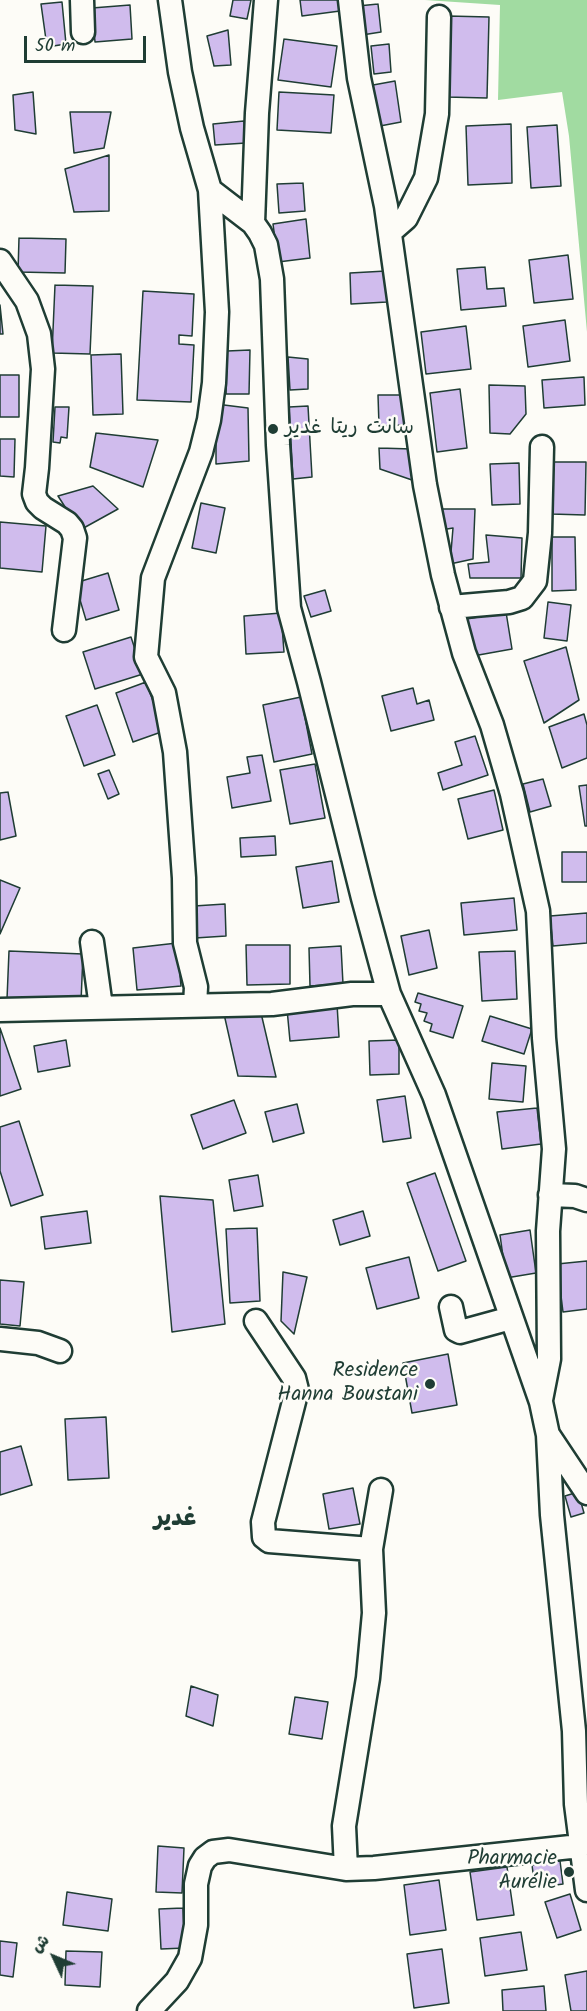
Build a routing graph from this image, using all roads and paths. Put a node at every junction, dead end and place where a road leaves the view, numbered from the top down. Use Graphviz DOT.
graph roads {
  1 [pos="82,0"];
  2 [pos="170,0"];
  3 [pos="266,0"];
  4 [pos="350,0"];
  5 [pos="439,17"];
  6 [pos="83,32"];
  7 [pos="210,190"];
  8 [pos="253,223"];
  9 [pos="390,232"];
  10 [pos="0,261"];
  11 [pos="542,447"];
  12 [pos="451,607"];
  13 [pos="64,630"];
  14 [pos="92,942"];
  15 [pos="389,994"];
  16 [pos="195,1005"];
  17 [pos="101,1007"];
  18 [pos="0,1010"];
  19 [pos="550,1196"];
  20 [pos="587,1200"];
  21 [pos="451,1307"];
  22 [pos="511,1318"];
  23 [pos="256,1321"];
  24 [pos="0,1339"];
  25 [pos="60,1351"];
  26 [pos="541,1402"];
  27 [pos="548,1435"];
  28 [pos="381,1490"];
  29 [pos="587,1493"];
  30 [pos="371,1549"];
  31 [pos="580,1846"];
  32 [pos="346,1869"];
  33 [pos="587,1890"];
  34 [pos="149,2011"];
  1 -- 6 [label="street"];
  2 -- 7 [label="street"];
  3 -- 8 [label="street"];
  4 -- 9 [label="street"];
  5 -- 9 [label="street"];
  7 -- 8 [label="street"];
  7 -- 16 [label="street"];
  8 -- 15 [label="street"];
  9 -- 12 [label="street"];
  10 -- 13 [label="street"];
  11 -- 12 [label="street"];
  12 -- 19 [label="street"];
  14 -- 17 [label="street"];
  15 -- 16 [label="street"];
  15 -- 22 [label="street"];
  16 -- 17 [label="street"];
  17 -- 18 [label="street"];
  19 -- 20 [label="street"];
  19 -- 26 [label="street"];
  21 -- 22 [label="street"];
  22 -- 26 [label="street"];
  23 -- 30 [label="street"];
  24 -- 25 [label="street"];
  26 -- 27 [label="street"];
  27 -- 29 [label="street"];
  27 -- 31 [label="street"];
  28 -- 30 [label="street"];
  30 -- 32 [label="street"];
  31 -- 32 [label="street"];
  31 -- 33 [label="street"];
  32 -- 34 [label="street"];
}
